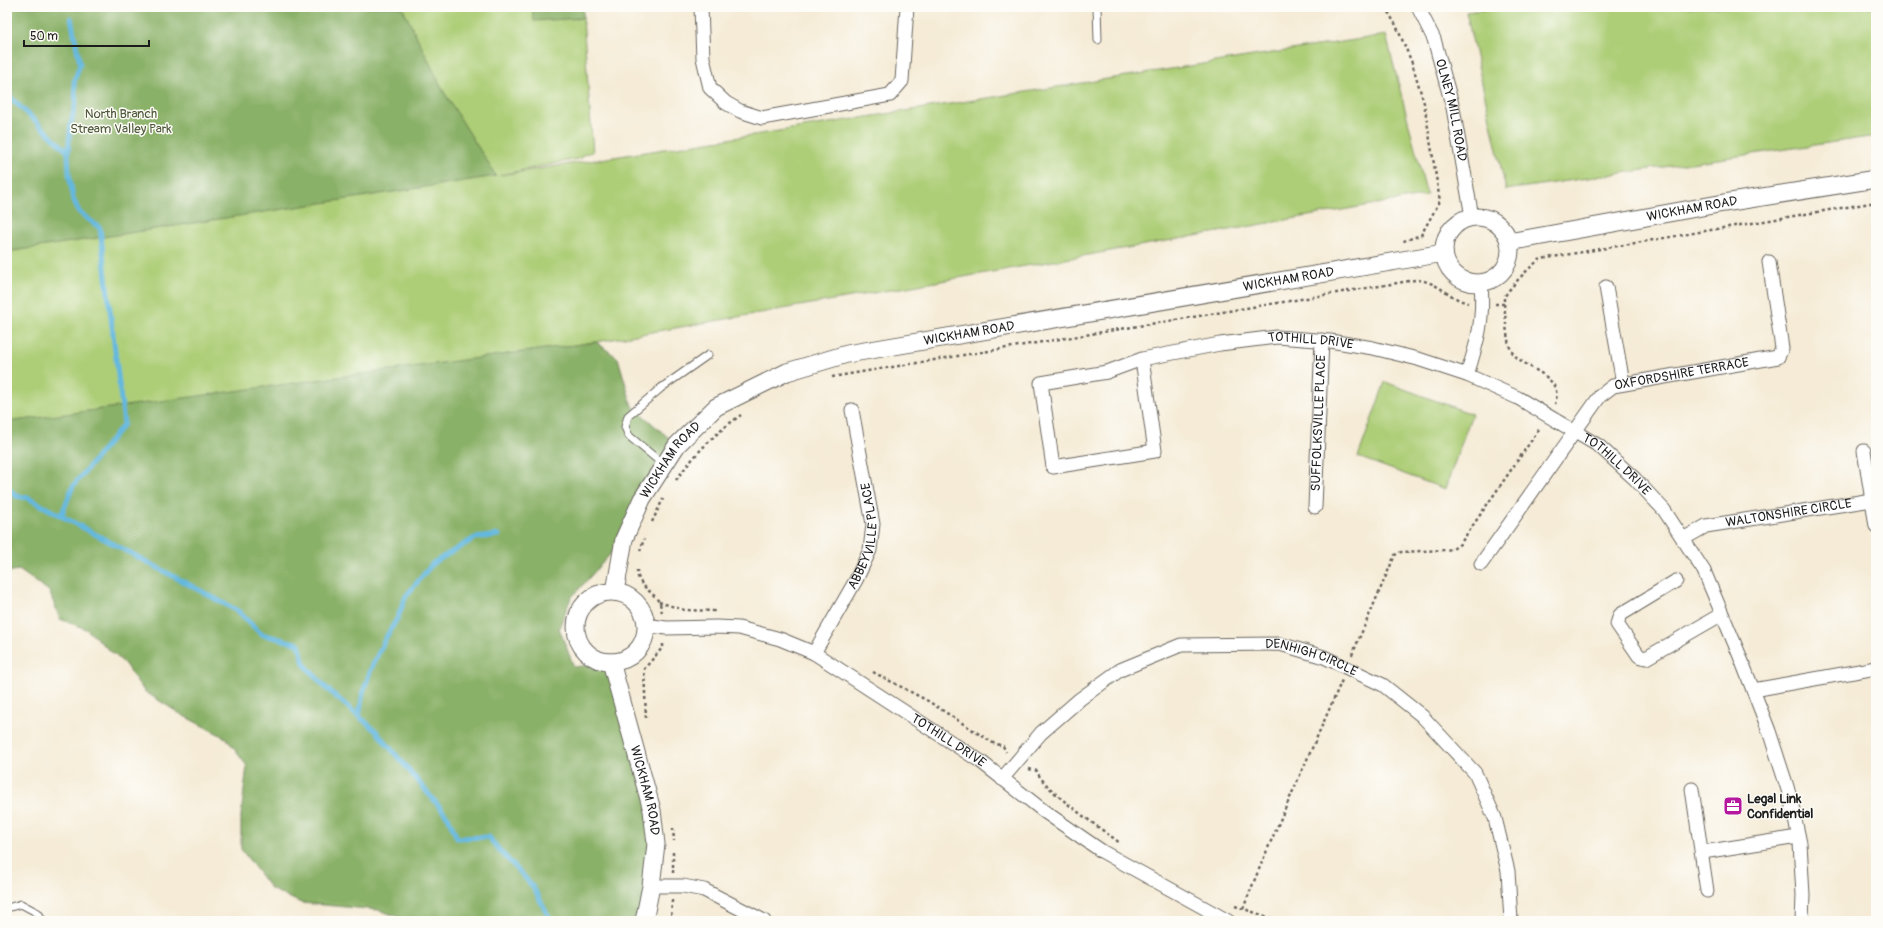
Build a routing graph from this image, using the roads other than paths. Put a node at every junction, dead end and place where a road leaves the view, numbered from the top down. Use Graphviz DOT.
graph roads {
  1 [pos="701,7"];
  2 [pos="907,7"];
  3 [pos="1097,7"];
  4 [pos="1418,7"];
  5 [pos="1098,40"];
  6 [pos="1876,179"];
  7 [pos="1472,217"];
  8 [pos="1509,242"];
  9 [pos="1444,253"];
  10 [pos="1769,262"];
  11 [pos="1481,283"];
  12 [pos="1606,288"];
  13 [pos="1322,340"];
  14 [pos="708,355"];
  15 [pos="1142,359"];
  16 [pos="1467,375"];
  17 [pos="1623,383"];
  18 [pos="852,410"];
  19 [pos="1574,432"];
  20 [pos="1864,452"];
  21 [pos="664,465"];
  22 [pos="1872,500"];
  23 [pos="1315,507"];
  24 [pos="1876,526"];
  25 [pos="1683,539"];
  26 [pos="1481,564"];
  27 [pos="1676,581"];
  28 [pos="615,592"];
  29 [pos="1722,614"];
  30 [pos="646,625"];
  31 [pos="814,653"];
  32 [pos="611,662"];
  33 [pos="1876,668"];
  34 [pos="1753,690"];
  35 [pos="1002,779"];
  36 [pos="1692,789"];
  37 [pos="1798,837"];
  38 [pos="1703,852"];
  39 [pos="651,886"];
  40 [pos="1707,891"];
  41 [pos="7,908"];
  42 [pos="43,921"];
  43 [pos="644,921"];
  44 [pos="764,921"];
  45 [pos="1228,921"];
  46 [pos="1511,921"];
  47 [pos="1802,921"];
  1 -- 2 [label="street"];
  3 -- 5 [label="lane"];
  4 -- 7 [label="street, OLNEY MILL ROAD"];
  6 -- 8 [label="street, WICKHAM ROAD"];
  7 -- 8 [label="street"];
  7 -- 9 [label="street"];
  8 -- 11 [label="street"];
  9 -- 11 [label="street"];
  9 -- 21 [label="street, WICKHAM ROAD"];
  10 -- 17 [label="street, OXFORDSHIRE TERRACE"];
  11 -- 16 [label="street"];
  12 -- 17 [label="street"];
  13 -- 15 [label="street, TOTHILL DRIVE"];
  13 -- 16 [label="street, TOTHILL DRIVE"];
  13 -- 23 [label="street, SUFFOLKSVILLE PLACE"];
  14 -- 21 [label="lane"];
  15 -- 15 [label="street, TOTHILL DRIVE"];
  16 -- 19 [label="street, TOTHILL DRIVE"];
  17 -- 19 [label="street, OXFORDSHIRE TERRACE"];
  18 -- 31 [label="street, ABBEYVILLE PLACE"];
  19 -- 25 [label="street, TOTHILL DRIVE"];
  19 -- 26 [label="street, OXFORDSHIRE TERRACE"];
  20 -- 22 [label="street"];
  21 -- 28 [label="street, WICKHAM ROAD"];
  22 -- 24 [label="street"];
  22 -- 25 [label="street, WALTONSHIRE CIRCLE"];
  25 -- 29 [label="street, TOTHILL DRIVE"];
  27 -- 29 [label="street"];
  28 -- 30 [label="street"];
  28 -- 32 [label="street"];
  29 -- 34 [label="street, TOTHILL DRIVE"];
  30 -- 31 [label="street, TOTHILL DRIVE"];
  30 -- 32 [label="street"];
  31 -- 35 [label="street, TOTHILL DRIVE"];
  32 -- 39 [label="street, WICKHAM ROAD"];
  33 -- 34 [label="street"];
  34 -- 37 [label="street, TOTHILL DRIVE"];
  35 -- 45 [label="street, TOTHILL DRIVE"];
  35 -- 46 [label="street, DENHIGH CIRCLE"];
  36 -- 38 [label="street"];
  37 -- 38 [label="street"];
  37 -- 47 [label="street, TOTHILL DRIVE"];
  38 -- 40 [label="street"];
  39 -- 43 [label="street, WICKHAM ROAD"];
  39 -- 44 [label="street"];
  41 -- 42 [label="lane"];
}
